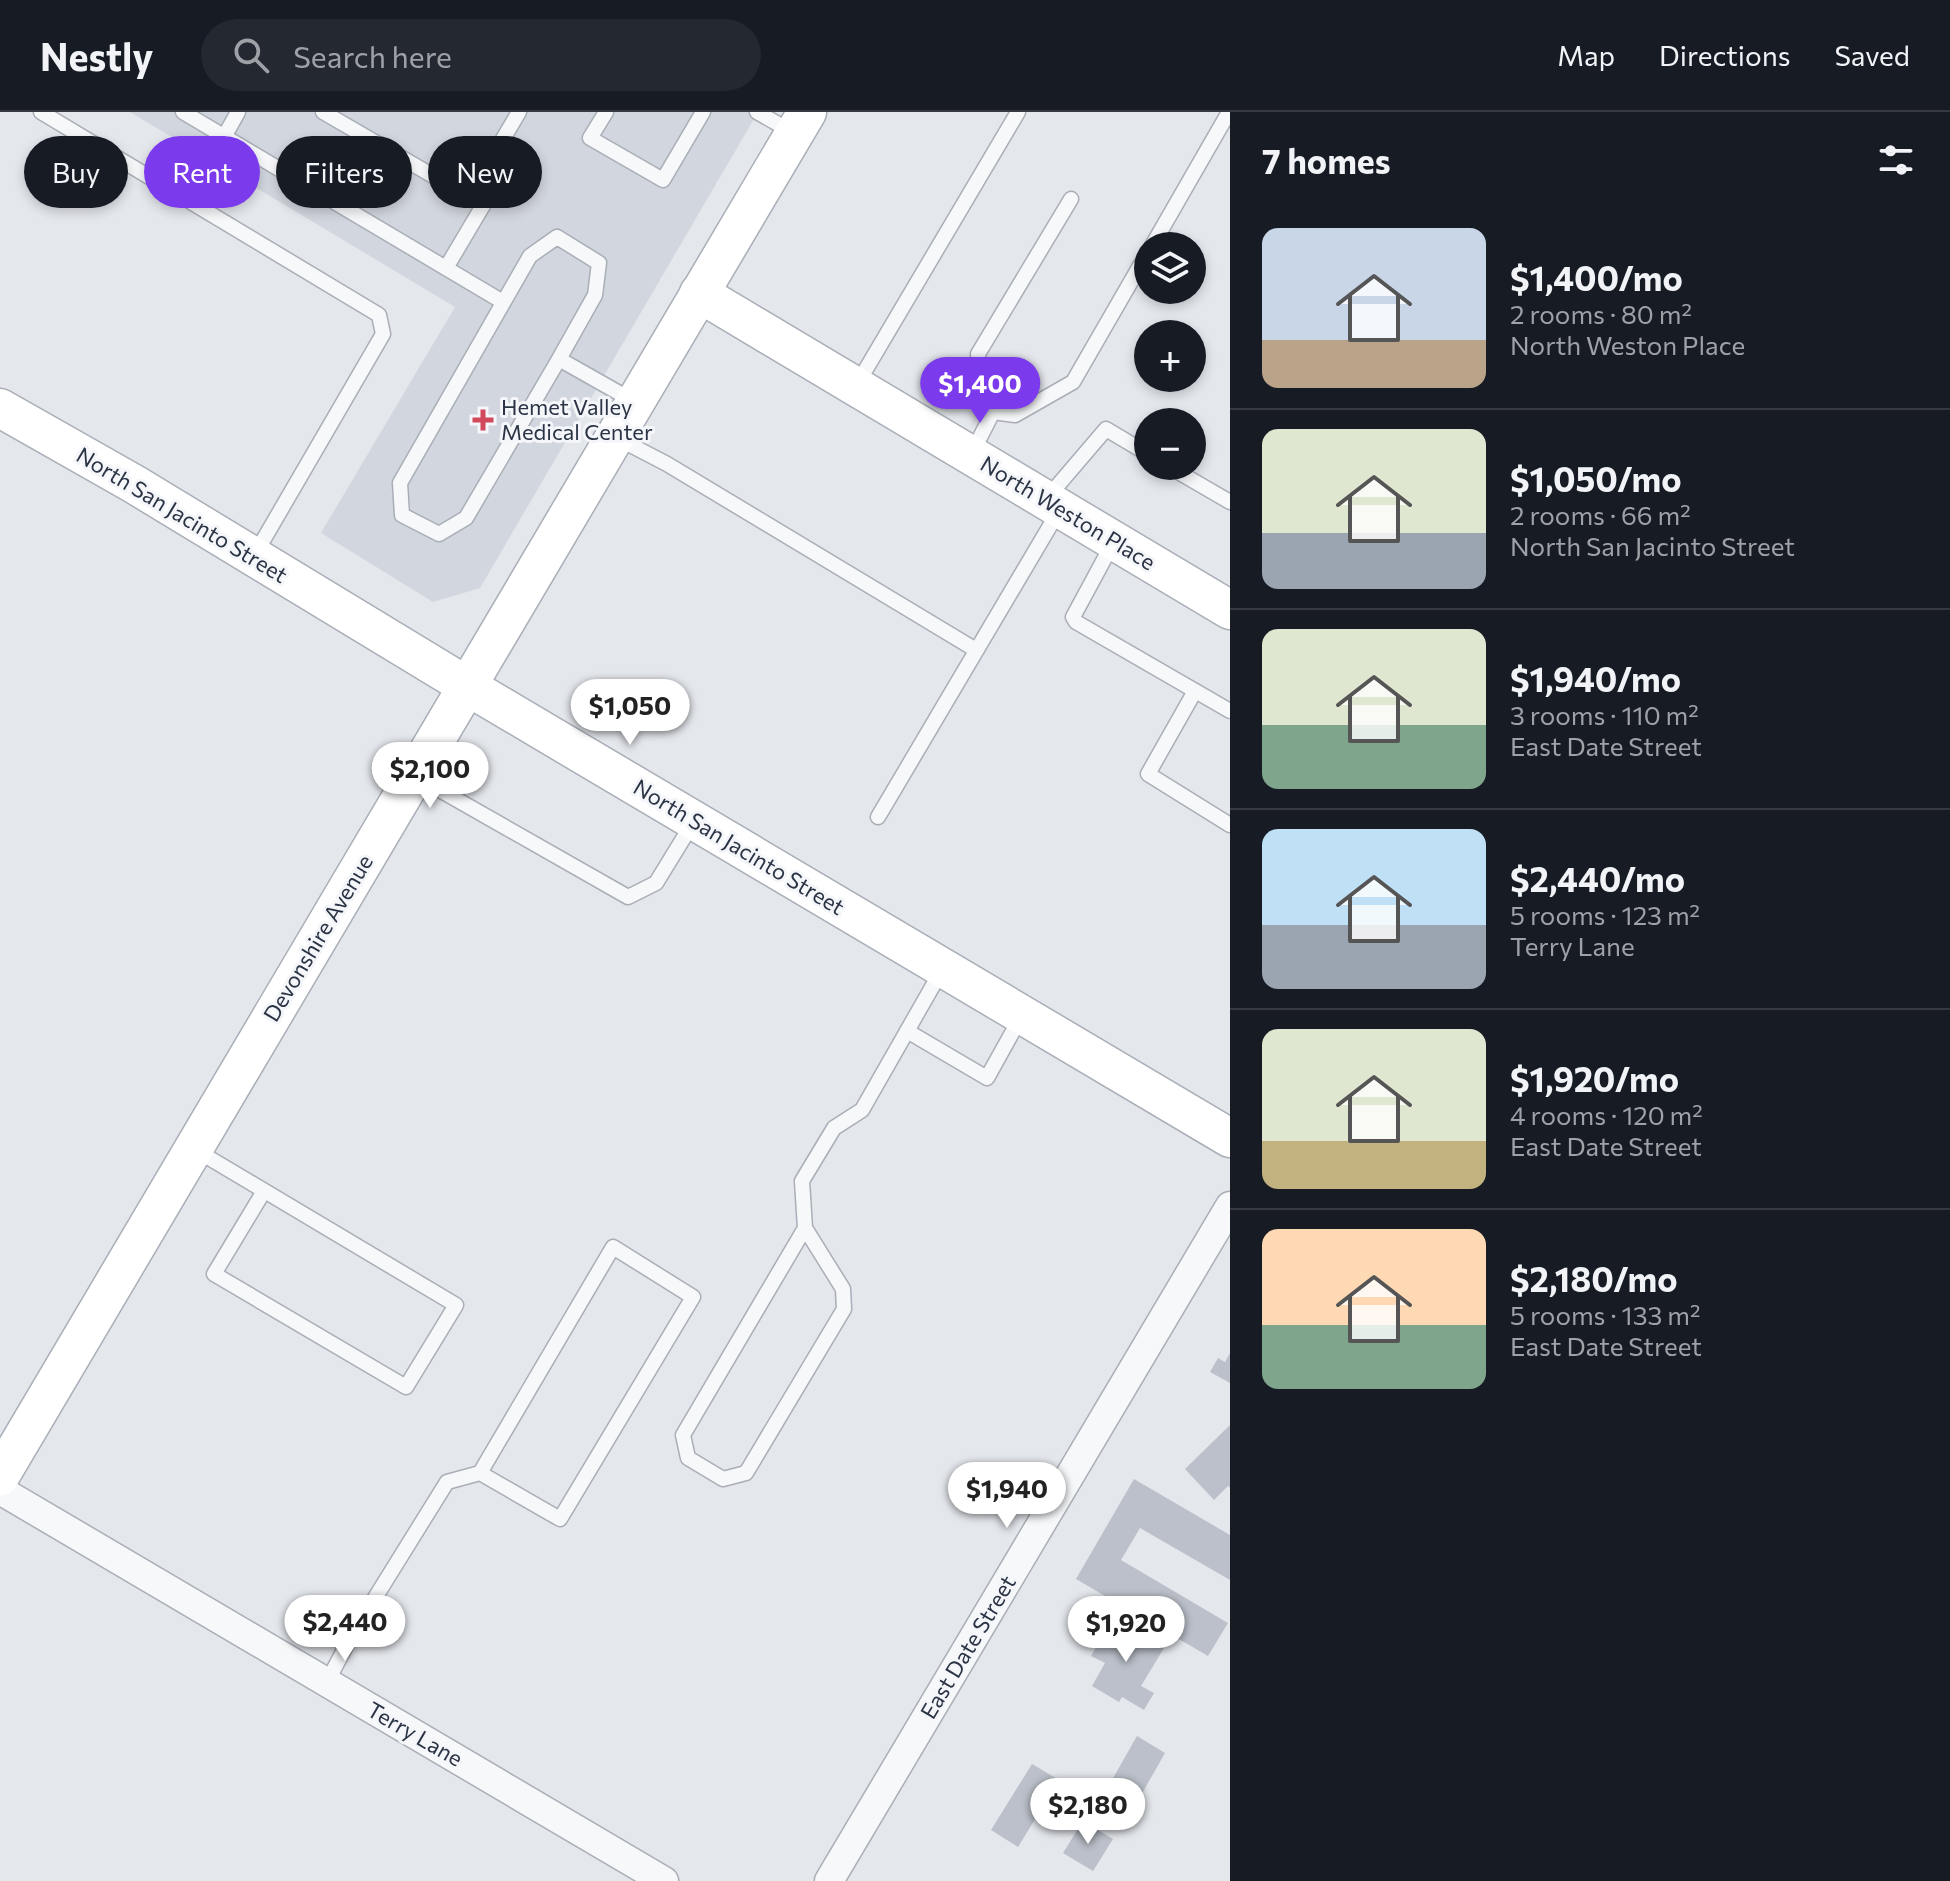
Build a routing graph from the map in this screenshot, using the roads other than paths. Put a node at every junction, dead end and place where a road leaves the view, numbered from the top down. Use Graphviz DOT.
graph roads {
  1 [pos="41,112"];
  2 [pos="183,112"];
  3 [pos="238,112"];
  4 [pos="323,112"];
  5 [pos="519,112"];
  6 [pos="606,112"];
  7 [pos="703,112"];
  8 [pos="757,112"];
  9 [pos="1018,112"];
  10 [pos="1229,112"];
  11 [pos="800,123"];
  12 [pos="222,136"];
  13 [pos="225,136"];
  14 [pos="505,136"];
  15 [pos="260,158"];
  16 [pos="428,173"];
  17 [pos="1071,199"];
  18 [pos="481,208"];
  19 [pos="1160,232"];
  20 [pos="446,268"];
  21 [pos="1134,276"];
  22 [pos="699,293"];
  23 [pos="503,302"];
  24 [pos="559,359"];
  25 [pos="856,387"];
  26 [pos="635,402"];
  27 [pos="0,408"];
  28 [pos="993,412"];
  29 [pos="615,436"];
  30 [pos="1134,446"];
  31 [pos="971,455"];
  32 [pos="1192,480"];
  33 [pos="1230,502"];
  34 [pos="1053,504"];
  35 [pos="1114,540"];
  36 [pos="254,556"];
  37 [pos="1230,610"];
  38 [pos="976,650"];
  39 [pos="467,686"];
  40 [pos="1195,691"];
  41 [pos="1230,711"];
  42 [pos="414,775"];
  43 [pos="878,817"];
  44 [pos="694,820"];
  45 [pos="1230,825"];
  46 [pos="943,968"];
  47 [pos="1023,1015"];
  48 [pos="907,1031"];
  49 [pos="1230,1138"];
  50 [pos="194,1148"];
  51 [pos="264,1191"];
  52 [pos="1230,1206"];
  53 [pos="805,1228"];
  54 [pos="480,1473"];
  55 [pos="0,1476"];
  56 [pos="0,1490"];
  57 [pos="327,1682"];
  58 [pos="664,1881"];
  59 [pos="829,1881"];
  1 -- 36 [label="lane"];
  2 -- 12 [label="lane"];
  3 -- 13 [label="lane"];
  4 -- 16 [label="lane"];
  5 -- 14 [label="lane"];
  6 -- 7 [label="lane"];
  8 -- 11 [label="lane"];
  9 -- 25 [label="lane"];
  10 -- 19 [label="lane"];
  11 -- 22 [label="street, Devonshire Avenue"];
  15 -- 20 [label="lane"];
  17 -- 28 [label="lane"];
  18 -- 20 [label="lane"];
  20 -- 23 [label="lane"];
  21 -- 28 [label="lane"];
  22 -- 25 [label="street, North Weston Place"];
  22 -- 26 [label="street, Devonshire Avenue"];
  23 -- 24 [label="lane"];
  23 -- 24 [label="lane"];
  24 -- 26 [label="lane"];
  25 -- 31 [label="street, North Weston Place"];
  26 -- 29 [label="street, Devonshire Avenue"];
  27 -- 36 [label="street, North San Jacinto Street"];
  28 -- 31 [label="lane"];
  29 -- 38 [label="lane"];
  29 -- 39 [label="street, Devonshire Avenue"];
  30 -- 34 [label="lane"];
  31 -- 34 [label="street, North Weston Place"];
  32 -- 33 [label="lane"];
  34 -- 35 [label="street, North Weston Place"];
  34 -- 38 [label="lane"];
  35 -- 37 [label="street, North Weston Place"];
  35 -- 40 [label="lane"];
  36 -- 39 [label="street, North San Jacinto Street"];
  38 -- 43 [label="lane"];
  39 -- 42 [label="street, Devonshire Avenue"];
  39 -- 44 [label="street, North San Jacinto Street"];
  40 -- 41 [label="lane"];
  40 -- 45 [label="lane"];
  42 -- 44 [label="lane"];
  42 -- 50 [label="street, Devonshire Avenue"];
  44 -- 46 [label="street, North San Jacinto Street"];
  46 -- 47 [label="street, North San Jacinto Street"];
  46 -- 48 [label="lane"];
  47 -- 48 [label="lane"];
  47 -- 49 [label="street, North San Jacinto Street"];
  48 -- 53 [label="lane"];
  50 -- 51 [label="lane"];
  50 -- 55 [label="street, Devonshire Avenue"];
  51 -- 51 [label="lane"];
  52 -- 59 [label="street, East Date Street"];
  53 -- 53 [label="lane"];
  54 -- 54 [label="lane"];
  54 -- 57 [label="lane"];
  56 -- 57 [label="street, Terry Lane"];
  57 -- 58 [label="street, Terry Lane"];
}
